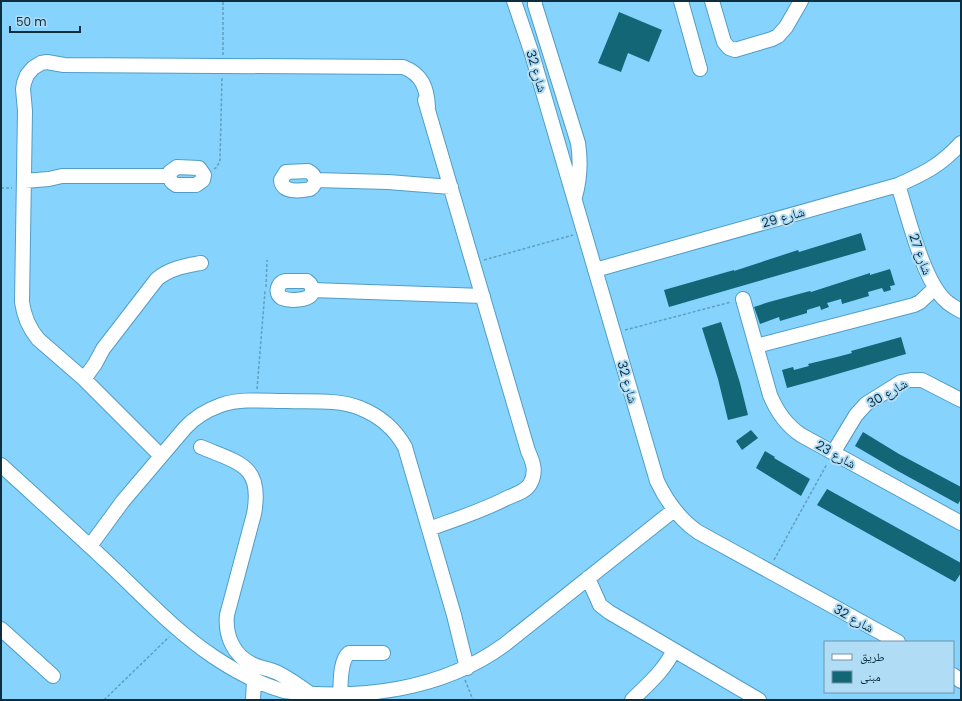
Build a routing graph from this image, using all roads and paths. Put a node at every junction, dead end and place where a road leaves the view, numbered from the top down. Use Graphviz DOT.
graph roads {
  1 [pos="223,1"];
  2 [pos="514,1"];
  3 [pos="535,1"];
  4 [pos="681,1"];
  5 [pos="712,1"];
  6 [pos="801,1"];
  7 [pos="223,66"];
  8 [pos="700,69"];
  9 [pos="961,143"];
  10 [pos="203,172"];
  11 [pos="24,177"];
  12 [pos="316,180"];
  13 [pos="449,180"];
  14 [pos="898,185"];
  15 [pos="575,200"];
  16 [pos="584,231"];
  17 [pos="267,260"];
  18 [pos="201,263"];
  19 [pos="473,263"];
  20 [pos="595,270"];
  21 [pos="935,288"];
  22 [pos="312,290"];
  23 [pos="481,290"];
  24 [pos="742,299"];
  25 [pos="961,311"];
  26 [pos="614,333"];
  27 [pos="756,346"];
  28 [pos="81,377"];
  29 [pos="961,400"];
  30 [pos="256,401"];
  31 [pos="201,447"];
  32 [pos="833,453"];
  33 [pos="161,456"];
  34 [pos="1,465"];
  35 [pos="674,510"];
  36 [pos="961,523"];
  37 [pos="429,529"];
  38 [pos="87,543"];
  39 [pos="768,571"];
  40 [pos="584,582"];
  41 [pos="1,629"];
  42 [pos="178,629"];
  43 [pos="896,641"];
  44 [pos="674,650"];
  45 [pos="383,653"];
  46 [pos="469,667"];
  47 [pos="53,676"];
  48 [pos="259,682"];
  49 [pos="314,697"];
  50 [pos="340,699"];
  51 [pos="361,699"];
  52 [pos="104,700"];
  53 [pos="253,700"];
  54 [pos="261,700"];
  55 [pos="473,700"];
  56 [pos="632,700"];
  57 [pos="759,700"];
  1 -- 7 [label="path"];
  2 -- 15 [label="street, شارع 32"];
  3 -- 15 [label="street"];
  4 -- 8 [label="street"];
  5 -- 6 [label="street"];
  7 -- 10 [label="path"];
  7 -- 11 [label="street"];
  7 -- 13 [label="street"];
  9 -- 14 [label="street, شارع 29"];
  10 -- 11 [label="street"];
  11 -- 28 [label="street"];
  12 -- 13 [label="street"];
  13 -- 19 [label="street"];
  14 -- 20 [label="street, شارع 29"];
  14 -- 21 [label="street, شارع 27"];
  15 -- 16 [label="street, شارع 32"];
  16 -- 19 [label="path"];
  16 -- 20 [label="street, شارع 32"];
  17 -- 30 [label="path"];
  18 -- 28 [label="street"];
  19 -- 23 [label="street"];
  20 -- 26 [label="street, شارع 32"];
  21 -- 25 [label="street, شارع 27"];
  21 -- 27 [label="street"];
  22 -- 23 [label="street"];
  23 -- 37 [label="street"];
  24 -- 26 [label="path"];
  24 -- 27 [label="street, شارع 23"];
  26 -- 35 [label="street, شارع 32"];
  27 -- 32 [label="street, شارع 23"];
  28 -- 33 [label="street"];
  29 -- 32 [label="street, شارع 30"];
  30 -- 33 [label="street"];
  30 -- 37 [label="street"];
  31 -- 49 [label="street"];
  32 -- 36 [label="street, شارع 23"];
  32 -- 39 [label="path"];
  33 -- 38 [label="street"];
  34 -- 38 [label="street"];
  35 -- 39 [label="street, شارع 32"];
  35 -- 40 [label="street"];
  37 -- 46 [label="street"];
  38 -- 42 [label="street"];
  39 -- 43 [label="street, شارع 32"];
  40 -- 44 [label="street"];
  40 -- 46 [label="street"];
  41 -- 47 [label="street"];
  42 -- 48 [label="street"];
  42 -- 52 [label="path"];
  44 -- 56 [label="street"];
  44 -- 57 [label="street"];
  45 -- 50 [label="street"];
  46 -- 51 [label="street"];
  46 -- 55 [label="path"];
  48 -- 49 [label="street"];
  48 -- 53 [label="street"];
  48 -- 54 [label="street"];
  49 -- 50 [label="street"];
  50 -- 51 [label="street"];
}
